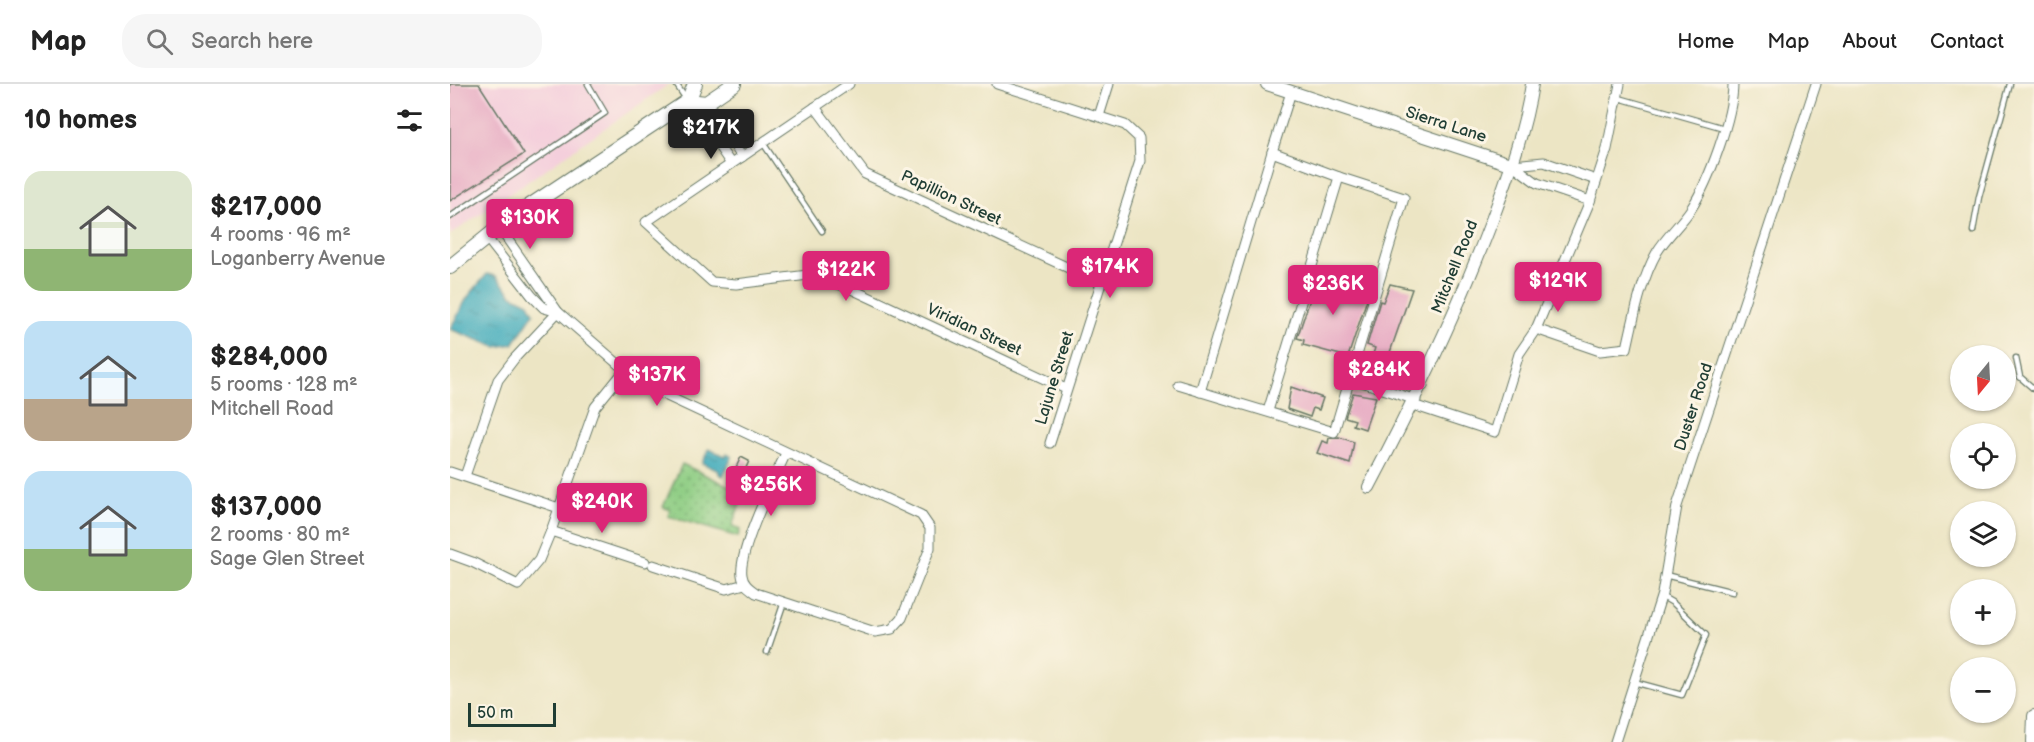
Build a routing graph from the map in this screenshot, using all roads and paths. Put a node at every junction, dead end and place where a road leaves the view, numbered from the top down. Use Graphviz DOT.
graph roads {
  1 [pos="588,84"];
  2 [pos="676,84"];
  3 [pos="694,84"];
  4 [pos="734,84"];
  5 [pos="849,84"];
  6 [pos="997,84"];
  7 [pos="1109,84"];
  8 [pos="1267,84"];
  9 [pos="1532,84"];
  10 [pos="1620,84"];
  11 [pos="1733,84"];
  12 [pos="1816,84"];
  13 [pos="2010,84"];
  14 [pos="1291,92"];
  15 [pos="1619,98"];
  16 [pos="688,101"];
  17 [pos="708,106"];
  18 [pos="815,107"];
  19 [pos="1099,116"];
  20 [pos="1724,128"];
  21 [pos="763,142"];
  22 [pos="1272,152"];
  23 [pos="742,157"];
  24 [pos="731,164"];
  25 [pos="1513,165"];
  26 [pos="1340,177"];
  27 [pos="1596,180"];
  28 [pos="1590,201"];
  29 [pos="450,217"];
  30 [pos="499,227"];
  31 [pos="822,231"];
  32 [pos="1973,231"];
  33 [pos="486,237"];
  34 [pos="450,267"];
  35 [pos="535,282"];
  36 [pos="1101,283"];
  37 [pos="526,288"];
  38 [pos="558,312"];
  39 [pos="1536,329"];
  40 [pos="2016,358"];
  41 [pos="1355,364"];
  42 [pos="626,370"];
  43 [pos="1350,378"];
  44 [pos="1178,385"];
  45 [pos="1423,386"];
  46 [pos="1066,389"];
  47 [pos="2034,389"];
  48 [pos="1200,392"];
  49 [pos="1414,403"];
  50 [pos="1268,411"];
  51 [pos="1050,443"];
  52 [pos="786,453"];
  53 [pos="450,472"];
  54 [pos="465,476"];
  55 [pos="1369,487"];
  56 [pos="559,508"];
  57 [pos="551,531"];
  58 [pos="450,554"];
  59 [pos="1665,575"];
  60 [pos="745,584"];
  61 [pos="1733,592"];
  62 [pos="1661,596"];
  63 [pos="784,602"];
  64 [pos="767,652"];
  65 [pos="1634,682"];
  66 [pos="2034,716"];
  67 [pos="1614,742"];
  68 [pos="2033,742"];
  1 -- 29 [label="lane"];
  2 -- 16 [label="lane"];
  3 -- 16 [label="main road"];
  3 -- 17 [label="lane"];
  4 -- 17 [label="main road"];
  5 -- 18 [label="street"];
  6 -- 19 [label="street"];
  7 -- 19 [label="street"];
  8 -- 14 [label="street, Sierra Lane"];
  9 -- 25 [label="street, Mitchell Road"];
  10 -- 15 [label="street"];
  11 -- 20 [label="street"];
  12 -- 59 [label="street, Duster Road"];
  13 -- 32 [label="lane"];
  14 -- 22 [label="street"];
  14 -- 25 [label="street, Sierra Lane"];
  15 -- 20 [label="lane"];
  15 -- 27 [label="street"];
  16 -- 17 [label="main road"];
  16 -- 24 [label="street"];
  16 -- 30 [label="main road"];
  17 -- 23 [label="street"];
  18 -- 21 [label="street"];
  18 -- 36 [label="street, Papillion Street"];
  19 -- 36 [label="street, Lajune Street"];
  20 -- 39 [label="street"];
  21 -- 23 [label="street"];
  21 -- 31 [label="lane"];
  22 -- 26 [label="street"];
  22 -- 48 [label="street"];
  23 -- 24 [label="street"];
  24 -- 46 [label="street, Viridian Street"];
  25 -- 27 [label="street"];
  25 -- 28 [label="street"];
  25 -- 45 [label="street, Mitchell Road"];
  26 -- 41 [label="street"];
  26 -- 50 [label="street"];
  27 -- 28 [label="street"];
  28 -- 39 [label="street"];
  30 -- 33 [label="main road"];
  30 -- 35 [label="street"];
  33 -- 34 [label="main road"];
  33 -- 37 [label="street"];
  35 -- 37 [label="street"];
  35 -- 38 [label="street"];
  36 -- 46 [label="street, Lajune Street"];
  37 -- 38 [label="street"];
  38 -- 42 [label="street"];
  38 -- 54 [label="street"];
  39 -- 49 [label="street"];
  40 -- 47 [label="lane"];
  41 -- 43 [label="street"];
  41 -- 45 [label="street"];
  42 -- 52 [label="street"];
  42 -- 56 [label="street"];
  43 -- 49 [label="street"];
  43 -- 50 [label="street"];
  44 -- 48 [label="street"];
  45 -- 49 [label="street, Mitchell Road"];
  46 -- 51 [label="street, Lajune Street"];
  48 -- 50 [label="street"];
  49 -- 55 [label="street, Mitchell Road"];
  52 -- 60 [label="street"];
  52 -- 63 [label="street"];
  53 -- 54 [label="street"];
  54 -- 56 [label="street"];
  56 -- 57 [label="street"];
  57 -- 58 [label="street"];
  57 -- 60 [label="street"];
  59 -- 61 [label="lane"];
  59 -- 62 [label="street, Duster Road"];
  60 -- 63 [label="street"];
  62 -- 65 [label="street, Duster Road"];
  62 -- 65 [label="lane"];
  63 -- 64 [label="lane"];
  65 -- 67 [label="street, Duster Road"];
  66 -- 68 [label="street"];
}
